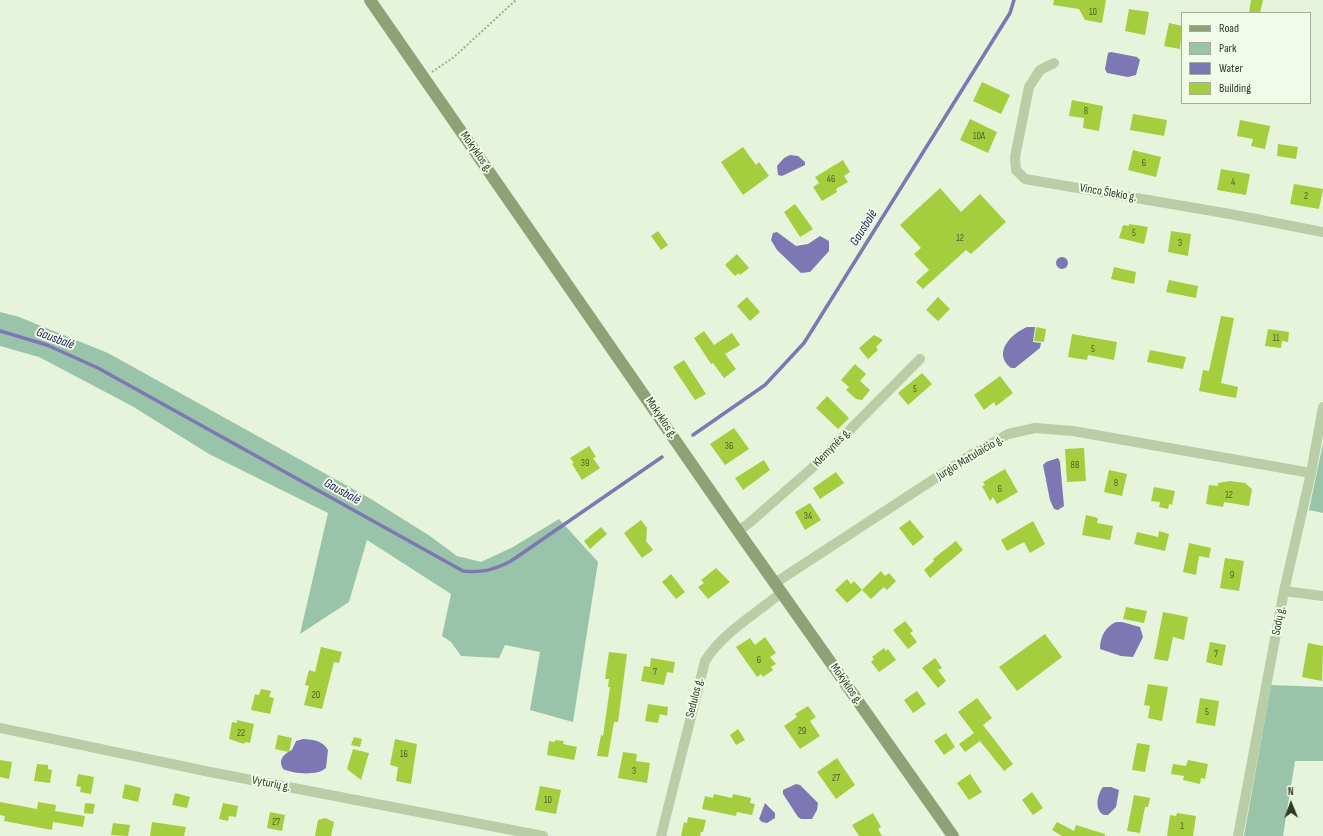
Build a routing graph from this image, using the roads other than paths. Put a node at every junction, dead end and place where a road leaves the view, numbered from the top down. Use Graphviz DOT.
graph roads {
  1 [pos="370,0"];
  2 [pos="1054,63"];
  3 [pos="1323,232"];
  4 [pos="920,359"];
  5 [pos="1323,407"];
  6 [pos="1311,473"];
  7 [pos="738,531"];
  8 [pos="778,588"];
  9 [pos="1284,591"];
  10 [pos="1323,596"];
  11 [pos="0,728"];
  12 [pos="543,836"];
  13 [pos="661,836"];
  14 [pos="953,836"];
  15 [pos="1238,836"];
  1 -- 7 [label="main road, Mokyklos g."];
  2 -- 3 [label="street, Vinco Šlekio g."];
  4 -- 7 [label="street, Klemynės g."];
  5 -- 6 [label="street, Sodų g."];
  6 -- 8 [label="street, Jurgio Matulaičio g."];
  6 -- 9 [label="street, Sodų g."];
  7 -- 8 [label="main road, Mokyklos g."];
  8 -- 13 [label="street, Sedulos g."];
  8 -- 14 [label="main road, Mokyklos g."];
  9 -- 10 [label="street"];
  9 -- 15 [label="street, Sodų g."];
  11 -- 12 [label="street, Vyturių g."];
}
